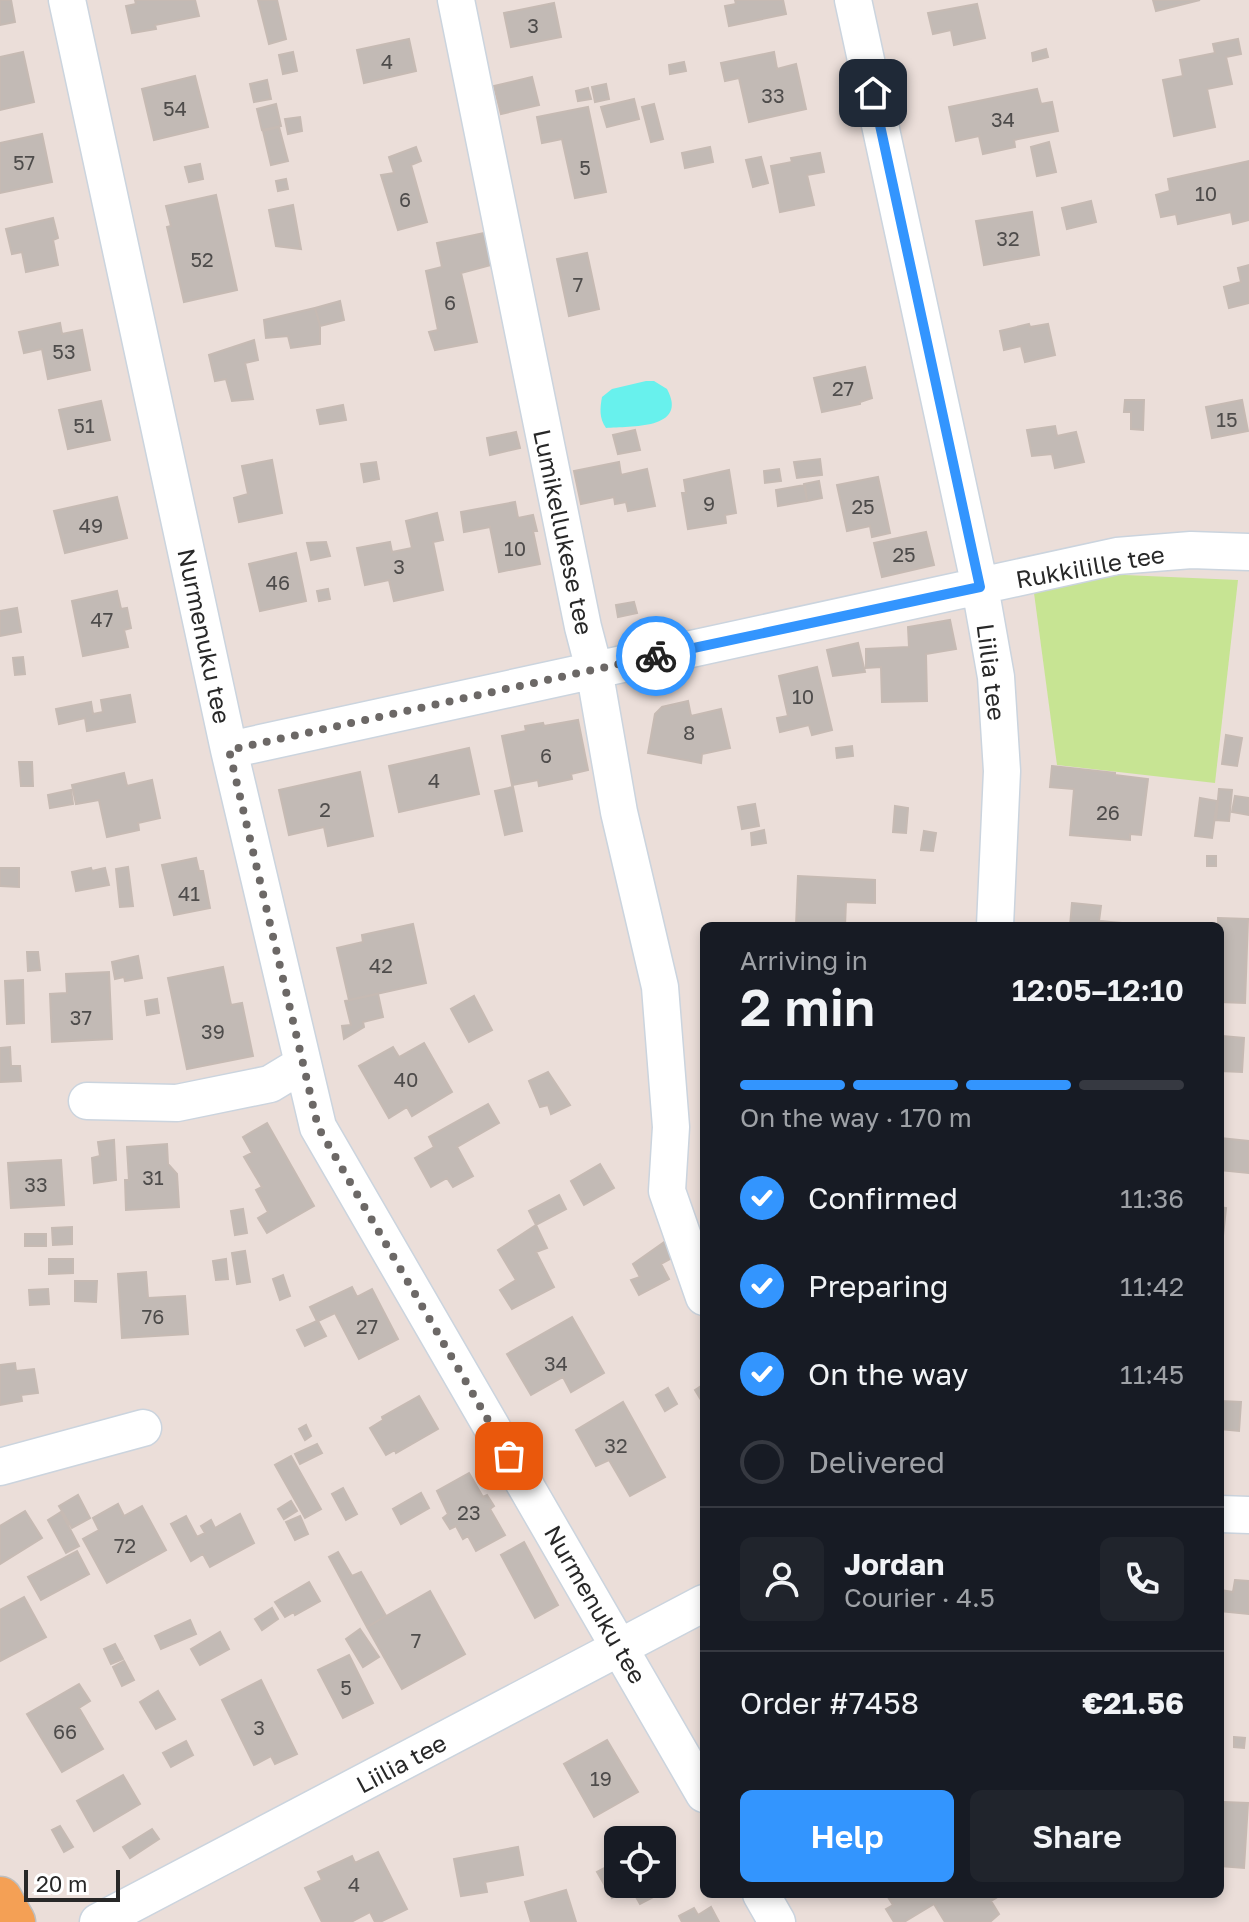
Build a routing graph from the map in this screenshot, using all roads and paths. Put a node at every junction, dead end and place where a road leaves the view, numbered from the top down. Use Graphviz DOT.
graph roads {
  1 [pos="67,0"];
  2 [pos="456,0"];
  3 [pos="853,0"];
  4 [pos="1249,552"];
  5 [pos="980,587"];
  6 [pos="594,669"];
  7 [pos="229,750"];
  8 [pos="995,922"];
  9 [pos="303,1064"];
  10 [pos="87,1101"];
  11 [pos="700,1286"];
  12 [pos="143,1428"];
  13 [pos="0,1467"];
  14 [pos="1224,1514"];
  15 [pos="1249,1515"];
  16 [pos="700,1605"];
  17 [pos="621,1647"];
  18 [pos="700,1787"];
  19 [pos="763,1898"];
  20 [pos="0,1899"];
  21 [pos="13,1922"];
  22 [pos="98,1922"];
  23 [pos="777,1922"];
  1 -- 7 [label="street, Nurmenuku tee"];
  2 -- 6 [label="street, Lumikellukese tee"];
  3 -- 5 [label="street, Liilia tee"];
  4 -- 5 [label="street, Rukkilille tee"];
  5 -- 6 [label="street, Rukkilille tee"];
  5 -- 8 [label="street, Liilia tee"];
  6 -- 7 [label="street, Rukkilille tee"];
  6 -- 11 [label="street, Lumikellukese tee"];
  7 -- 9 [label="street, Nurmenuku tee"];
  9 -- 10 [label="street"];
  9 -- 17 [label="street, Nurmenuku tee"];
  12 -- 13 [label="street"];
  14 -- 15 [label="street"];
  16 -- 17 [label="street, Liilia tee"];
  17 -- 18 [label="street, Nurmenuku tee"];
  17 -- 22 [label="street, Liilia tee"];
  19 -- 23 [label="street"];
  20 -- 21 [label="main road"];
}
